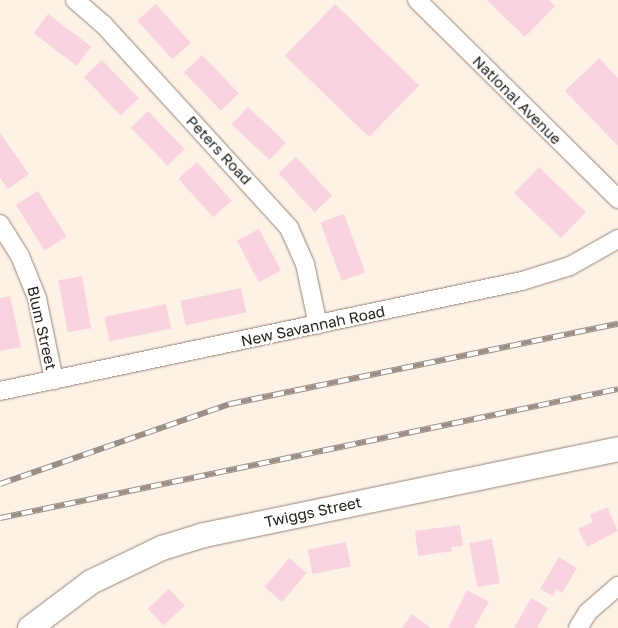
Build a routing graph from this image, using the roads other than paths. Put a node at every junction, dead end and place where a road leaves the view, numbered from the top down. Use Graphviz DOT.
graph roads {
  1 [pos="75,0"];
  2 [pos="417,0"];
  3 [pos="618,199"];
  4 [pos="0,224"];
  5 [pos="618,239"];
  6 [pos="318,325"];
  7 [pos="54,380"];
  8 [pos="0,392"];
  9 [pos="618,449"];
  10 [pos="618,586"];
  11 [pos="30,628"];
  12 [pos="578,628"];
  1 -- 6 [label="street, Peters Road"];
  2 -- 3 [label="street, National Avenue"];
  4 -- 7 [label="street, Blum Street"];
  5 -- 6 [label="street, New Savannah Road"];
  6 -- 7 [label="street, New Savannah Road"];
  7 -- 8 [label="street, New Savannah Road"];
  9 -- 11 [label="main road, Twiggs Street"];
  10 -- 12 [label="street"];
}
